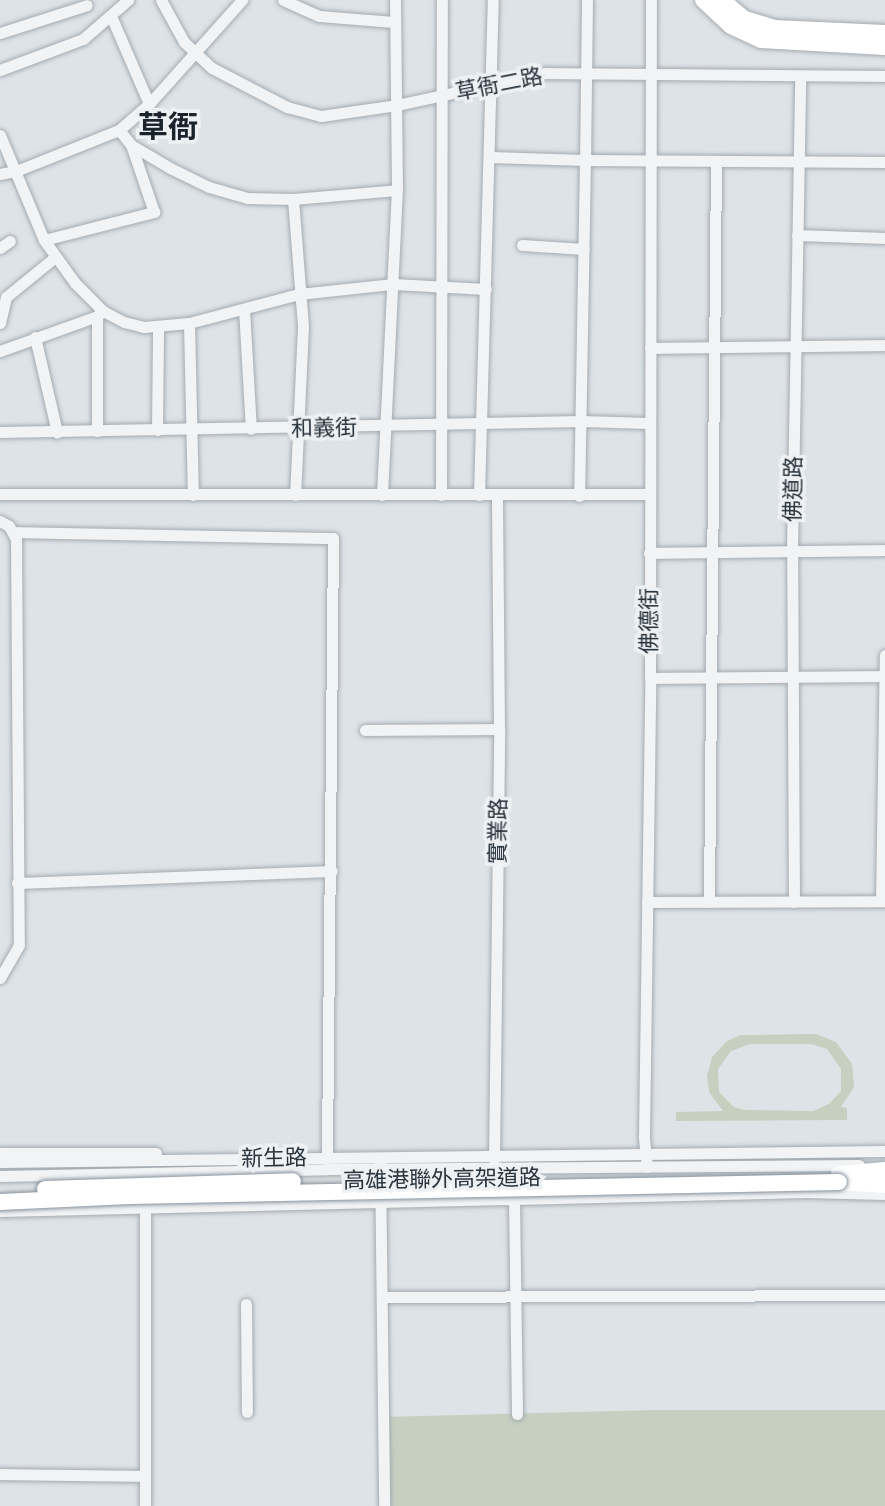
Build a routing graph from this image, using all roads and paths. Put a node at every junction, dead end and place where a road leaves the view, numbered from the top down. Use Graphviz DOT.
graph roads {
  1 [pos="128,0"];
  2 [pos="161,0"];
  3 [pos="242,0"];
  4 [pos="283,0"];
  5 [pos="395,0"];
  6 [pos="442,0"];
  7 [pos="493,0"];
  8 [pos="587,0"];
  9 [pos="651,0"];
  10 [pos="703,0"];
  11 [pos="722,0"];
  12 [pos="86,2"];
  13 [pos="111,16"];
  14 [pos="394,22"];
  15 [pos="94,30"];
  16 [pos="0,33"];
  17 [pos="885,33"];
  18 [pos="885,47"];
  19 [pos="195,54"];
  20 [pos="0,70"];
  21 [pos="586,74"];
  22 [pos="651,76"];
  23 [pos="800,76"];
  24 [pos="885,76"];
  25 [pos="492,83"];
  26 [pos="441,95"];
  27 [pos="149,104"];
  28 [pos="397,105"];
  29 [pos="119,130"];
  30 [pos="0,135"];
  31 [pos="131,145"];
  32 [pos="490,157"];
  33 [pos="585,160"];
  34 [pos="650,161"];
  35 [pos="716,162"];
  36 [pos="798,162"];
  37 [pos="885,162"];
  38 [pos="16,171"];
  39 [pos="0,174"];
  40 [pos="397,190"];
  41 [pos="293,199"];
  42 [pos="797,235"];
  43 [pos="885,238"];
  44 [pos="44,240"];
  45 [pos="522,245"];
  46 [pos="584,249"];
  47 [pos="55,257"];
  48 [pos="393,284"];
  49 [pos="443,285"];
  50 [pos="486,289"];
  51 [pos="299,294"];
  52 [pos="244,309"];
  53 [pos="100,314"];
  54 [pos="0,323"];
  55 [pos="189,323"];
  56 [pos="158,327"];
  57 [pos="35,337"];
  58 [pos="885,345"];
  59 [pos="796,346"];
  60 [pos="650,348"];
  61 [pos="714,348"];
  62 [pos="0,351"];
  63 [pos="581,421"];
  64 [pos="649,423"];
  65 [pos="482,424"];
  66 [pos="441,425"];
  67 [pos="386,427"];
  68 [pos="298,428"];
  69 [pos="251,429"];
  70 [pos="157,430"];
  71 [pos="192,430"];
  72 [pos="97,431"];
  73 [pos="0,432"];
  74 [pos="57,432"];
  75 [pos="0,494"];
  76 [pos="648,494"];
  77 [pos="193,495"];
  78 [pos="295,495"];
  79 [pos="382,495"];
  80 [pos="441,495"];
  81 [pos="479,495"];
  82 [pos="497,495"];
  83 [pos="579,496"];
  84 [pos="0,521"];
  85 [pos="14,532"];
  86 [pos="792,550"];
  87 [pos="885,550"];
  88 [pos="712,551"];
  89 [pos="649,553"];
  90 [pos="885,655"];
  91 [pos="793,676"];
  92 [pos="885,676"];
  93 [pos="711,677"];
  94 [pos="650,678"];
  95 [pos="499,729"];
  96 [pos="365,730"];
  97 [pos="332,871"];
  98 [pos="17,883"];
  99 [pos="883,901"];
  100 [pos="647,902"];
  101 [pos="709,902"];
  102 [pos="794,902"];
  103 [pos="0,978"];
  104 [pos="885,1148"];
  105 [pos="645,1150"];
  106 [pos="494,1151"];
  107 [pos="0,1153"];
  108 [pos="327,1153"];
  109 [pos="380,1158"];
  110 [pos="0,1162"];
  111 [pos="144,1162"];
  112 [pos="494,1167"];
  113 [pos="647,1167"];
  114 [pos="885,1169"];
  115 [pos="0,1176"];
  116 [pos="839,1178"];
  117 [pos="885,1183"];
  118 [pos="0,1192"];
  119 [pos="885,1194"];
  120 [pos="514,1199"];
  121 [pos="0,1202"];
  122 [pos="380,1202"];
  123 [pos="145,1209"];
  124 [pos="0,1211"];
  125 [pos="885,1295"];
  126 [pos="382,1297"];
  127 [pos="515,1297"];
  128 [pos="246,1304"];
  129 [pos="247,1412"];
  130 [pos="517,1414"];
  131 [pos="0,1474"];
  132 [pos="145,1476"];
  133 [pos="145,1506"];
  134 [pos="384,1506"];
  1 -- 13 [label="street"];
  2 -- 19 [label="street, 草衙二路"];
  3 -- 19 [label="street"];
  4 -- 14 [label="street"];
  5 -- 14 [label="street"];
  6 -- 26 [label="street"];
  7 -- 25 [label="street"];
  8 -- 21 [label="street"];
  9 -- 22 [label="street, 佛德街"];
  10 -- 18 [label="highway"];
  11 -- 17 [label="highway"];
  12 -- 15 [label="street"];
  12 -- 16 [label="street"];
  13 -- 15 [label="street"];
  13 -- 27 [label="street"];
  14 -- 28 [label="street"];
  15 -- 20 [label="street"];
  19 -- 27 [label="street"];
  19 -- 28 [label="street, 草衙二路"];
  21 -- 22 [label="street, 草衙二路"];
  21 -- 25 [label="street, 草衙二路"];
  21 -- 33 [label="street"];
  22 -- 23 [label="street, 草衙二路"];
  22 -- 34 [label="street, 佛德街"];
  23 -- 24 [label="street, 草衙二路"];
  23 -- 36 [label="street, 佛道路"];
  25 -- 26 [label="street, 草衙二路"];
  25 -- 32 [label="street"];
  26 -- 28 [label="street, 草衙二路"];
  26 -- 49 [label="street"];
  27 -- 29 [label="street"];
  28 -- 40 [label="street"];
  29 -- 31 [label="street"];
  29 -- 38 [label="street"];
  30 -- 38 [label="street"];
  31 -- 41 [label="street"];
  31 -- 44 [label="street"];
  32 -- 33 [label="street"];
  32 -- 50 [label="street"];
  33 -- 34 [label="street"];
  33 -- 46 [label="street"];
  34 -- 35 [label="street"];
  34 -- 60 [label="street, 佛德街"];
  35 -- 36 [label="street"];
  35 -- 61 [label="street"];
  36 -- 37 [label="street"];
  36 -- 42 [label="street, 佛道路"];
  38 -- 39 [label="street"];
  38 -- 44 [label="street"];
  40 -- 41 [label="street"];
  40 -- 48 [label="street"];
  41 -- 51 [label="street"];
  42 -- 43 [label="street"];
  42 -- 59 [label="street, 佛道路"];
  44 -- 47 [label="street"];
  45 -- 46 [label="street"];
  46 -- 63 [label="street"];
  47 -- 53 [label="street"];
  47 -- 54 [label="street"];
  48 -- 49 [label="street"];
  48 -- 51 [label="street"];
  48 -- 67 [label="street"];
  49 -- 50 [label="street"];
  49 -- 66 [label="street"];
  50 -- 65 [label="street"];
  51 -- 52 [label="street"];
  51 -- 68 [label="street"];
  52 -- 55 [label="street"];
  52 -- 69 [label="street"];
  53 -- 56 [label="street"];
  53 -- 57 [label="street"];
  53 -- 72 [label="street"];
  55 -- 56 [label="street"];
  55 -- 71 [label="street"];
  56 -- 70 [label="street"];
  57 -- 62 [label="street"];
  57 -- 74 [label="street"];
  58 -- 59 [label="street"];
  59 -- 61 [label="street"];
  59 -- 86 [label="street, 佛道路"];
  60 -- 61 [label="street"];
  60 -- 64 [label="street, 佛德街"];
  61 -- 88 [label="street"];
  63 -- 64 [label="street, 和義街"];
  63 -- 65 [label="street, 和義街"];
  63 -- 83 [label="street"];
  64 -- 76 [label="street, 佛德街"];
  65 -- 66 [label="street, 和義街"];
  65 -- 81 [label="street"];
  66 -- 67 [label="street, 和義街"];
  66 -- 80 [label="street"];
  67 -- 68 [label="street, 和義街"];
  67 -- 79 [label="street"];
  68 -- 69 [label="street, 和義街"];
  68 -- 78 [label="street"];
  69 -- 71 [label="street, 和義街"];
  70 -- 71 [label="street, 和義街"];
  70 -- 72 [label="street, 和義街"];
  71 -- 77 [label="street"];
  72 -- 74 [label="street, 和義街"];
  73 -- 74 [label="street, 和義街"];
  75 -- 77 [label="street"];
  76 -- 83 [label="street"];
  76 -- 89 [label="street, 佛德街"];
  77 -- 78 [label="street"];
  78 -- 79 [label="street"];
  79 -- 80 [label="street"];
  80 -- 81 [label="street"];
  81 -- 82 [label="street"];
  82 -- 83 [label="street"];
  82 -- 95 [label="street, 實業路"];
  84 -- 85 [label="street"];
  85 -- 97 [label="street"];
  85 -- 98 [label="street"];
  86 -- 87 [label="street"];
  86 -- 88 [label="street"];
  86 -- 91 [label="street, 佛道路"];
  88 -- 89 [label="street"];
  88 -- 93 [label="street"];
  89 -- 94 [label="street, 佛德街"];
  90 -- 92 [label="street"];
  91 -- 92 [label="street"];
  91 -- 93 [label="street"];
  91 -- 102 [label="street, 佛道路"];
  92 -- 99 [label="street"];
  93 -- 94 [label="street"];
  93 -- 101 [label="street"];
  94 -- 100 [label="street, 佛德街"];
  95 -- 96 [label="street"];
  95 -- 106 [label="street, 實業路"];
  97 -- 98 [label="street"];
  97 -- 108 [label="street"];
  98 -- 103 [label="street"];
  99 -- 102 [label="street"];
  100 -- 101 [label="street"];
  100 -- 105 [label="street, 佛德街"];
  101 -- 102 [label="street"];
  104 -- 105 [label="street, 新生路"];
  105 -- 106 [label="street, 新生路"];
  105 -- 113 [label="street, 佛德街"];
  106 -- 109 [label="street, 新生路"];
  106 -- 112 [label="street, 實業路"];
  107 -- 111 [label="street, 新生路"];
  108 -- 109 [label="street, 新生路"];
  108 -- 111 [label="street, 新生路"];
  109 -- 111 [label="street, 新生路"];
  109 -- 112 [label="street, 新生路"];
  109 -- 122 [label="street"];
  110 -- 111 [label="street, 新生路"];
  111 -- 115 [label="street, 新生路"];
  111 -- 123 [label="street"];
  112 -- 113 [label="street, 新生路"];
  113 -- 114 [label="street, 新生路"];
  114 -- 116 [label="highway, 高雄港聯外高架道路"];
  116 -- 117 [label="highway"];
  116 -- 118 [label="highway, 高雄港聯外高架道路, bridge"];
  116 -- 121 [label="highway, 高雄港聯外高架道路, bridge"];
  119 -- 120 [label="street"];
  120 -- 122 [label="street"];
  120 -- 127 [label="street"];
  122 -- 123 [label="street"];
  122 -- 126 [label="street"];
  123 -- 124 [label="street"];
  123 -- 132 [label="street"];
  125 -- 127 [label="street"];
  126 -- 127 [label="street"];
  126 -- 134 [label="street"];
  127 -- 130 [label="street"];
  128 -- 129 [label="street"];
  131 -- 132 [label="street"];
  132 -- 133 [label="street"];
}
